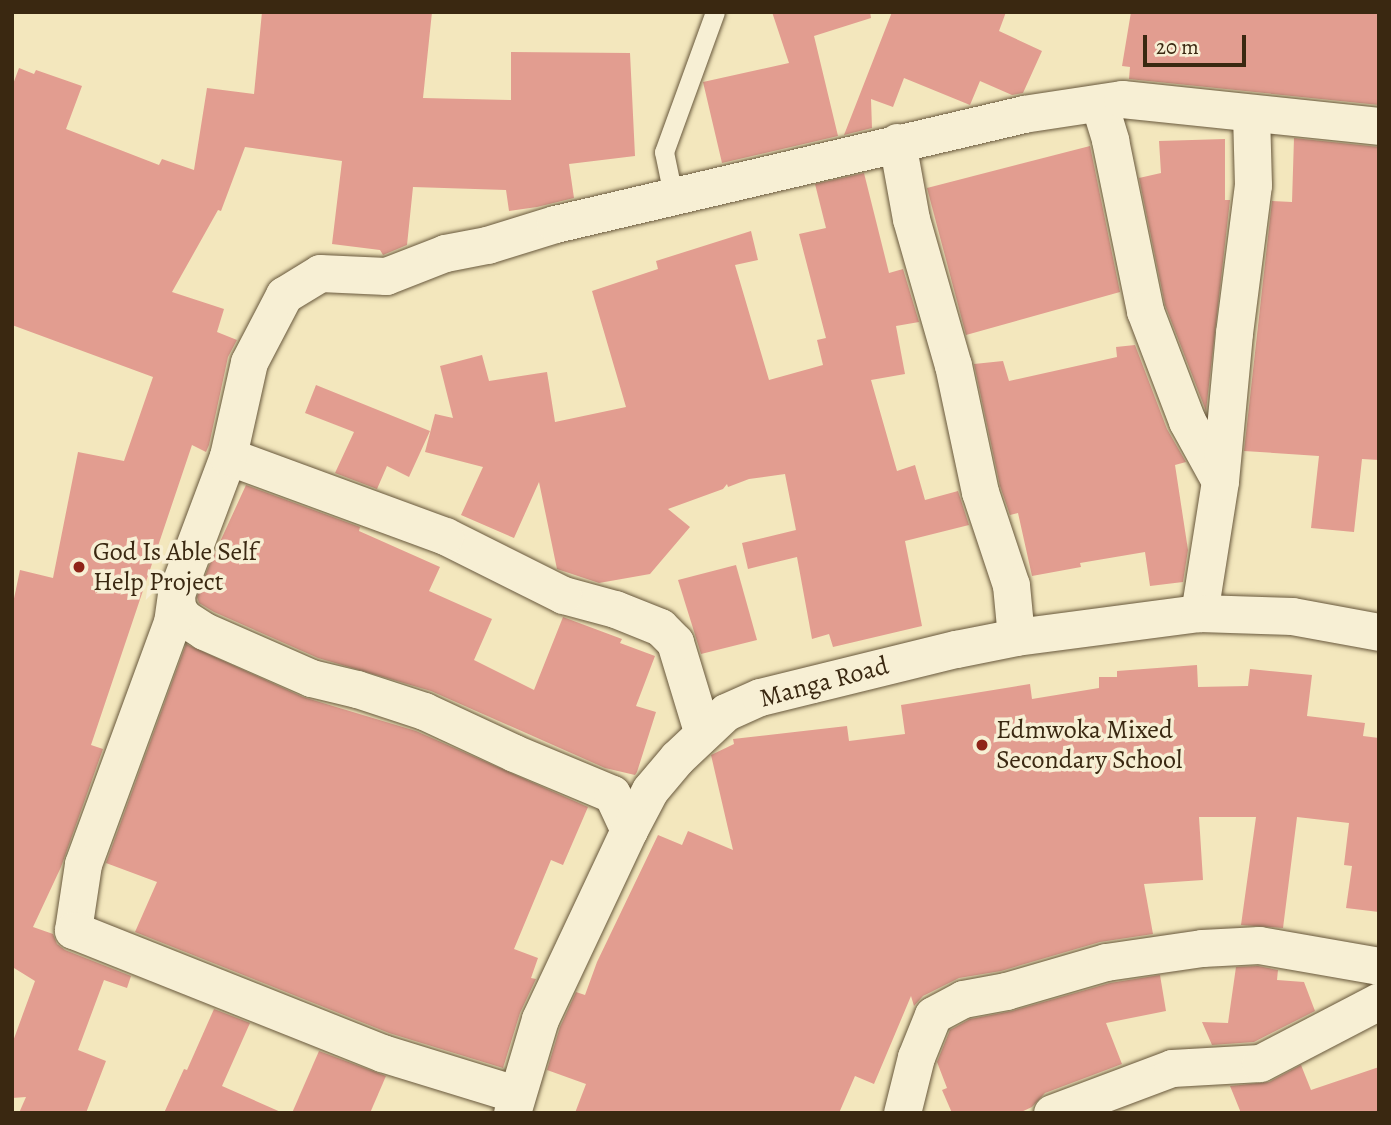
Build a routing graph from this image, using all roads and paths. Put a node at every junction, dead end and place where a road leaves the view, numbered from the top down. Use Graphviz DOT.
graph roads {
  1 [pos="715,12"];
  2 [pos="1098,103"];
  3 [pos="1251,114"];
  4 [pos="1379,126"];
  5 [pos="897,142"];
  6 [pos="673,195"];
  7 [pos="228,456"];
  8 [pos="1220,481"];
  9 [pos="176,594"];
  10 [pos="1199,613"];
  11 [pos="1379,632"];
  12 [pos="1016,637"];
  13 [pos="702,731"];
  14 [pos="629,830"];
  15 [pos="1379,966"];
  16 [pos="1379,1001"];
  17 [pos="514,1103"];
  18 [pos="902,1113"];
  19 [pos="1052,1113"];
  1 -- 6 [label="lane"];
  2 -- 3 [label="street"];
  2 -- 5 [label="street"];
  2 -- 8 [label="street"];
  3 -- 4 [label="street"];
  3 -- 8 [label="street"];
  5 -- 6 [label="street"];
  5 -- 12 [label="street"];
  6 -- 7 [label="street"];
  7 -- 9 [label="street"];
  7 -- 13 [label="street"];
  8 -- 10 [label="street"];
  9 -- 14 [label="street"];
  9 -- 17 [label="street"];
  10 -- 11 [label="street, Manga Road"];
  10 -- 12 [label="street, Manga Road"];
  12 -- 13 [label="street, Manga Road"];
  13 -- 14 [label="street, Manga Road"];
  14 -- 17 [label="street, Manga Road"];
  15 -- 18 [label="street"];
  16 -- 19 [label="street"];
}
